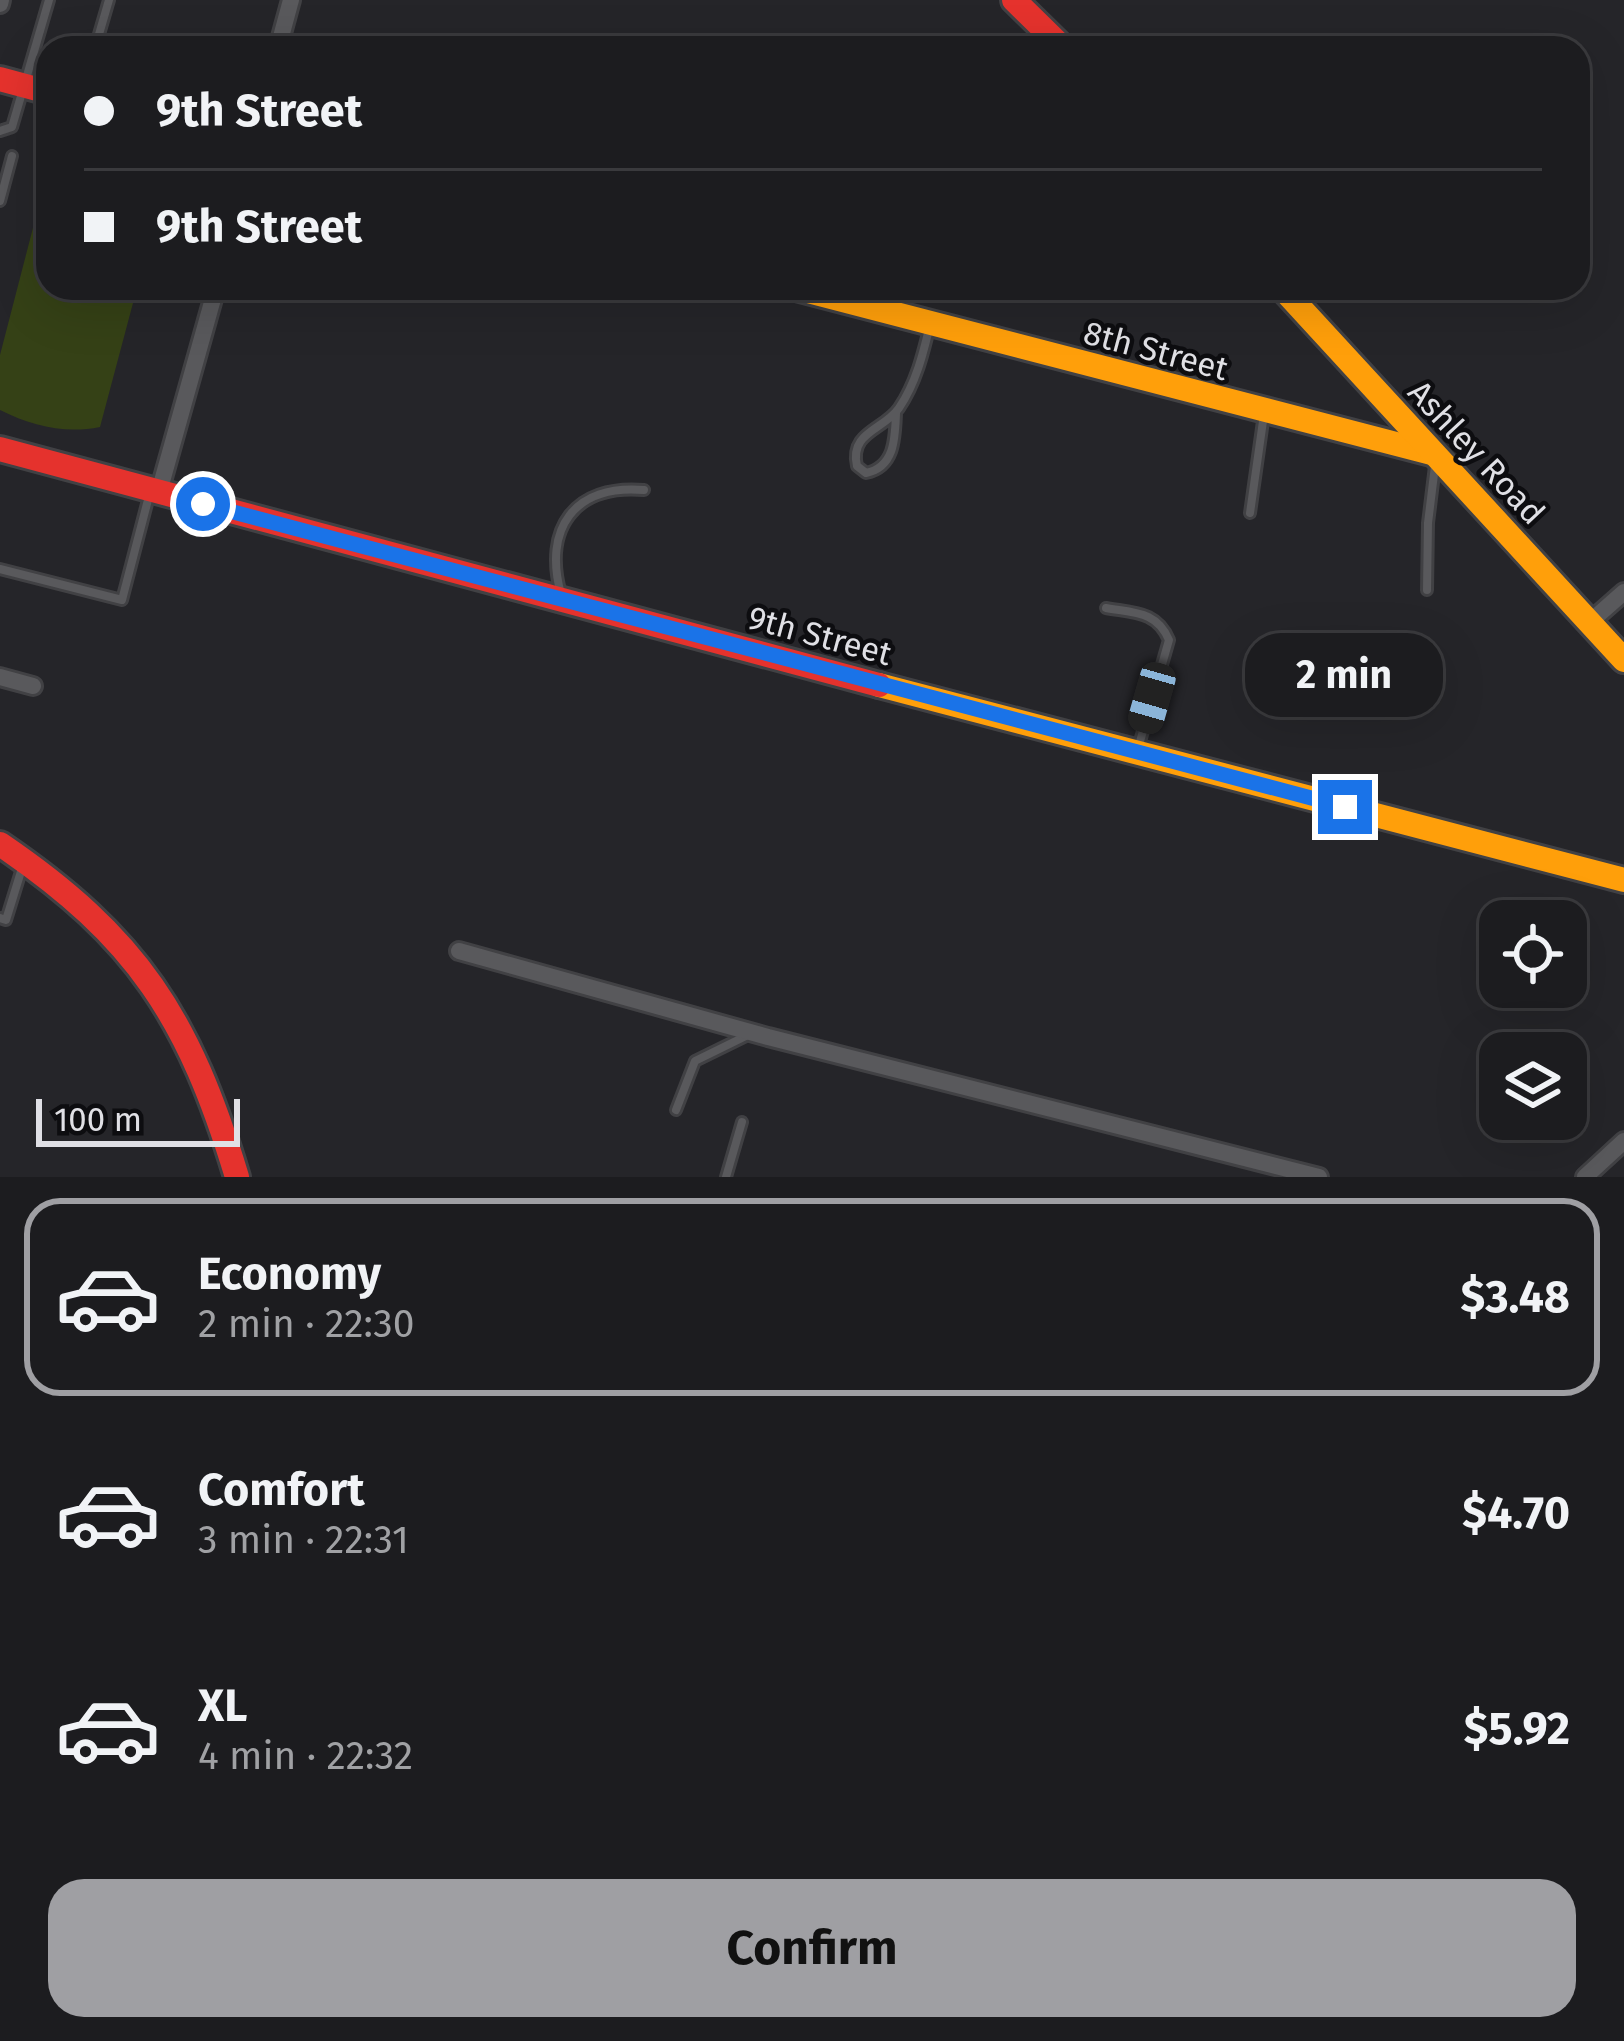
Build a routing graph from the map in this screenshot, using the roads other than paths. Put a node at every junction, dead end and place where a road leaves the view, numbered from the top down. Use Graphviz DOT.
graph roads {
  1 [pos="49,0"];
  2 [pos="109,0"];
  3 [pos="291,0"];
  4 [pos="1029,4"];
  5 [pos="38,36"];
  6 [pos="98,36"];
  7 [pos="281,36"];
  8 [pos="1054,36"];
  9 [pos="36,44"];
  10 [pos="24,85"];
  11 [pos="0,131"];
  12 [pos="12,157"];
  13 [pos="0,201"];
  14 [pos="212,300"];
  15 [pos="845,300"];
  16 [pos="1293,300"];
  17 [pos="930,324"];
  18 [pos="1264,412"];
  19 [pos="896,413"];
  20 [pos="0,448"];
  21 [pos="1434,456"];
  22 [pos="644,490"];
  23 [pos="154,491"];
  24 [pos="1250,513"];
  25 [pos="0,569"];
  26 [pos="1427,590"];
  27 [pos="1624,592"];
  28 [pos="562,601"];
  29 [pos="1106,608"];
  30 [pos="1590,622"];
  31 [pos="1624,660"];
  32 [pos="0,677"];
  33 [pos="33,686"];
  34 [pos="1137,752"];
  35 [pos="0,844"];
  36 [pos="24,861"];
  37 [pos="1624,880"];
  38 [pos="0,918"];
  39 [pos="459,951"];
  40 [pos="753,1032"];
  41 [pos="676,1110"];
  42 [pos="742,1122"];
  43 [pos="1624,1141"];
  44 [pos="237,1177"];
  45 [pos="726,1177"];
  46 [pos="1319,1177"];
  47 [pos="1585,1177"];
  1 -- 5 [label="lane"];
  2 -- 6 [label="lane"];
  3 -- 7 [label="street"];
  4 -- 8 [label="street"];
  9 -- 10 [label="lane"];
  10 -- 11 [label="lane"];
  12 -- 13 [label="lane"];
  14 -- 23 [label="street"];
  15 -- 17 [label="street, 8th Street"];
  16 -- 21 [label="street, Ashley Road"];
  17 -- 18 [label="street, 8th Street"];
  17 -- 19 [label="lane"];
  18 -- 21 [label="street, 8th Street"];
  18 -- 24 [label="lane"];
  19 -- 19 [label="lane"];
  20 -- 23 [label="street, 9th Street"];
  21 -- 26 [label="lane"];
  21 -- 30 [label="street, Ashley Road"];
  22 -- 28 [label="lane"];
  23 -- 25 [label="lane"];
  23 -- 28 [label="street, 9th Street"];
  27 -- 30 [label="street"];
  28 -- 34 [label="street, 9th Street"];
  29 -- 34 [label="lane"];
  30 -- 31 [label="street, Ashley Road"];
  32 -- 33 [label="street"];
  34 -- 37 [label="street, 9th Street"];
  35 -- 36 [label="street"];
  36 -- 38 [label="lane"];
  36 -- 44 [label="street"];
  39 -- 40 [label="street"];
  40 -- 41 [label="lane"];
  40 -- 46 [label="street"];
  42 -- 45 [label="lane"];
  43 -- 47 [label="street"];
}
